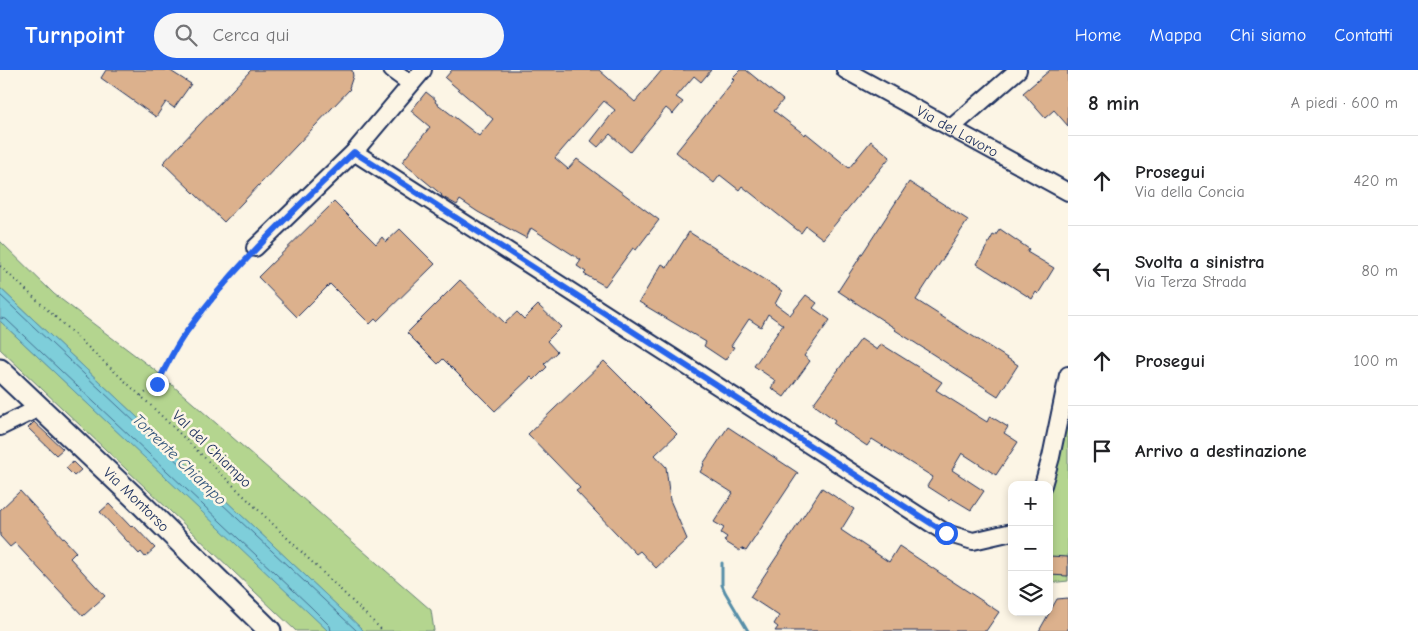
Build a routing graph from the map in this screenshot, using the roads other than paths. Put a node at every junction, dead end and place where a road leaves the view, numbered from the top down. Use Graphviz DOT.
graph roads {
  1 [pos="392,70"];
  2 [pos="423,70"];
  3 [pos="845,70"];
  4 [pos="1018,70"];
  5 [pos="410,83"];
  6 [pos="950,128"];
  7 [pos="354,152"];
  8 [pos="1068,192"];
  9 [pos="255,248"];
  10 [pos="0,370"];
  11 [pos="1068,375"];
  12 [pos="41,407"];
  13 [pos="0,427"];
  14 [pos="1044,481"];
  15 [pos="1008,533"];
  16 [pos="270,631"];
  1 -- 5 [label="street"];
  2 -- 5 [label="street"];
  3 -- 6 [label="street, Via del Lavoro"];
  4 -- 6 [label="street"];
  5 -- 7 [label="street"];
  6 -- 8 [label="street, Via del Lavoro"];
  7 -- 9 [label="street"];
  7 -- 15 [label="street"];
  10 -- 12 [label="main road, Via Montorso"];
  11 -- 14 [label="street"];
  12 -- 13 [label="street"];
  12 -- 16 [label="main road, Via Montorso"];
}
